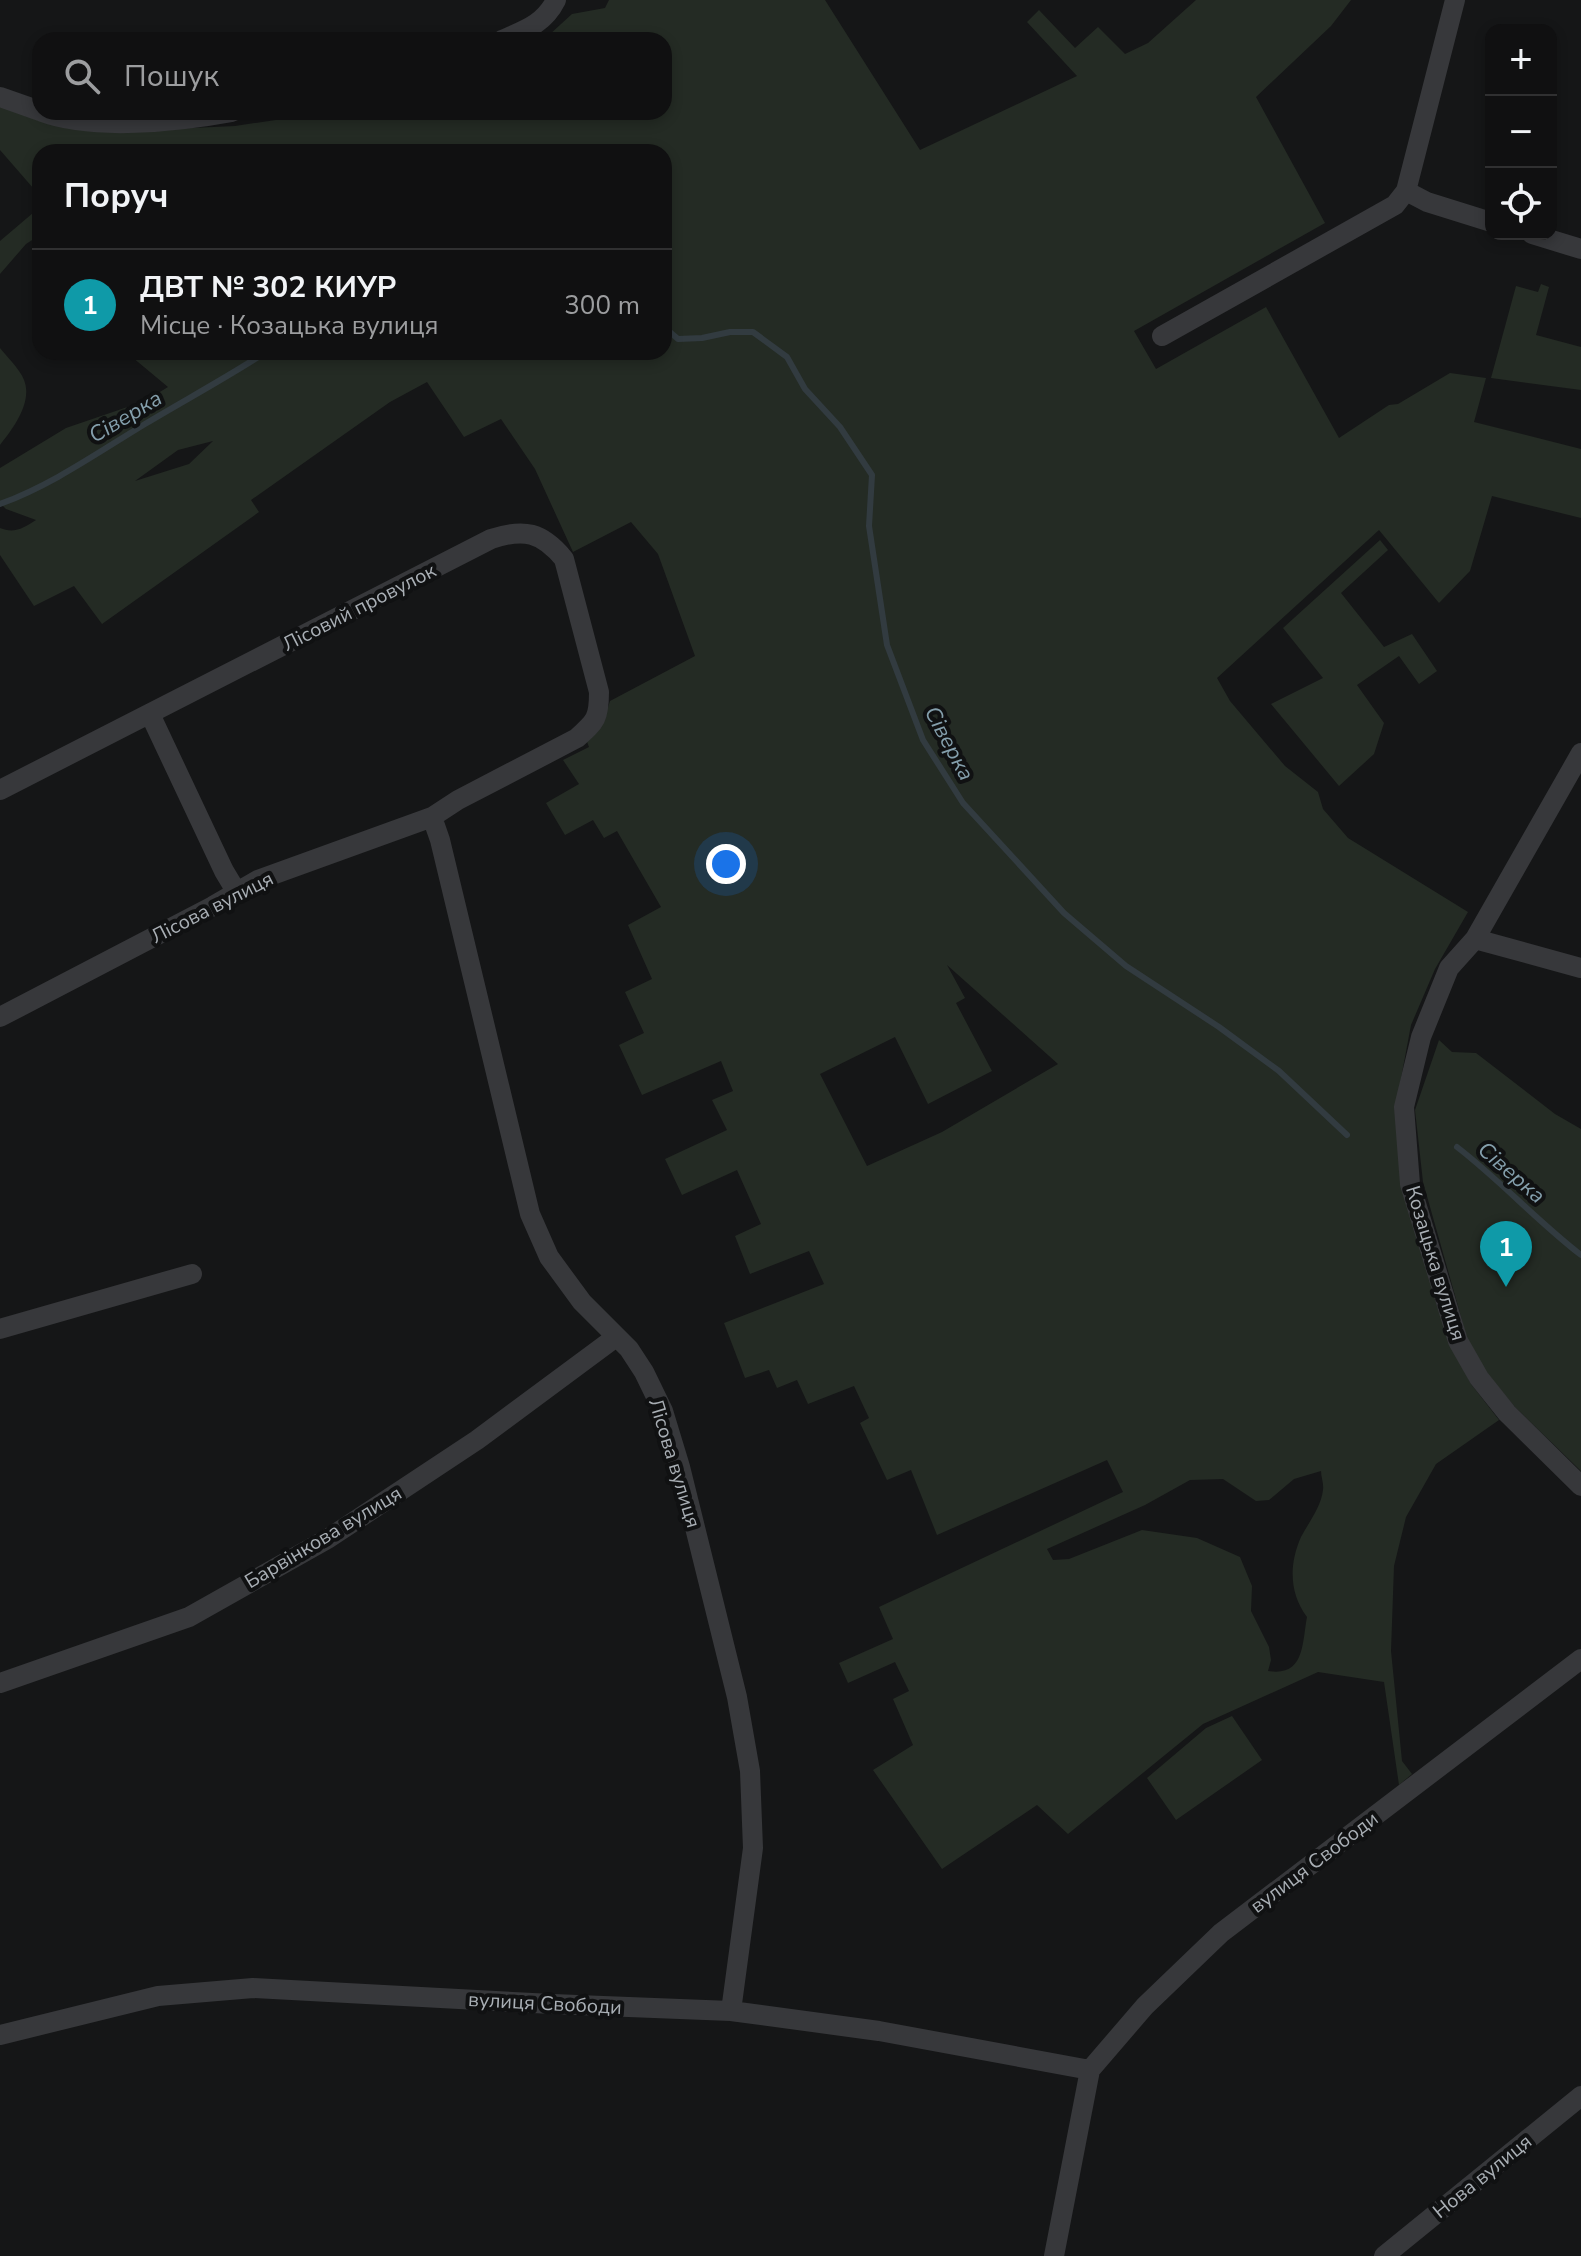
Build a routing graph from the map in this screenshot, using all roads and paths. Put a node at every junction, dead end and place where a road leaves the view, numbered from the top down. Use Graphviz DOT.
graph roads {
  1 [pos="556,0"];
  2 [pos="1455,0"];
  3 [pos="519,32"];
  4 [pos="0,97"];
  5 [pos="32,109"];
  6 [pos="82,120"];
  7 [pos="188,120"];
  8 [pos="1406,191"];
  9 [pos="1485,220"];
  10 [pos="1552,240"];
  11 [pos="1581,249"];
  12 [pos="1162,336"];
  13 [pos="150,714"];
  14 [pos="594,723"];
  15 [pos="1581,753"];
  16 [pos="0,790"];
  17 [pos="432,817"];
  18 [pos="236,891"];
  19 [pos="1475,939"];
  20 [pos="1581,968"];
  21 [pos="0,1017"];
  22 [pos="192,1274"];
  23 [pos="0,1329"];
  24 [pos="616,1337"];
  25 [pos="1581,1486"];
  26 [pos="1581,1659"];
  27 [pos="0,1683"];
  28 [pos="731,2011"];
  29 [pos="0,2035"];
  30 [pos="1090,2070"];
  31 [pos="1581,2096"];
  32 [pos="1054,2256"];
  33 [pos="1384,2256"];
  1 -- 3 [label="street"];
  2 -- 8 [label="street"];
  4 -- 5 [label="street"];
  6 -- 7 [label="street"];
  8 -- 9 [label="street"];
  8 -- 12 [label="street"];
  10 -- 11 [label="street"];
  13 -- 14 [label="street, Лісовий провулок"];
  13 -- 16 [label="street, Лісовий провулок"];
  13 -- 18 [label="street"];
  14 -- 17 [label="street, Лісова вулиця"];
  15 -- 19 [label="street, Козацька вулиця"];
  17 -- 18 [label="street, Лісова вулиця"];
  17 -- 24 [label="street, Лісова вулиця"];
  18 -- 21 [label="street, Лісова вулиця"];
  19 -- 20 [label="street"];
  19 -- 25 [label="street, Козацька вулиця"];
  22 -- 23 [label="street"];
  24 -- 27 [label="street, Барвінкова вулиця"];
  24 -- 28 [label="street, Лісова вулиця"];
  26 -- 30 [label="street, вулиця Свободи"];
  28 -- 29 [label="street, вулиця Свободи"];
  28 -- 30 [label="street, вулиця Свободи"];
  30 -- 32 [label="street, вулиця Свободи"];
  31 -- 33 [label="street, Нова вулиця"];
}
